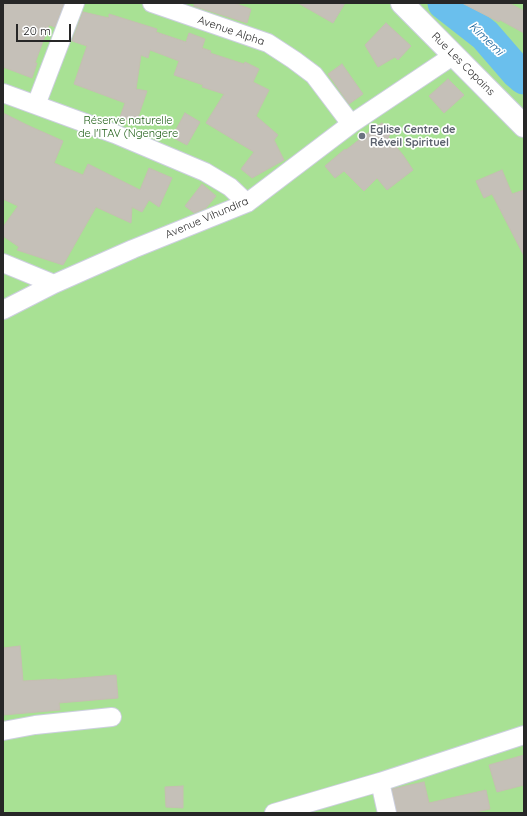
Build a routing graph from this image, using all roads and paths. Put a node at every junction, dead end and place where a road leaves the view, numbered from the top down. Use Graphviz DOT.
graph roads {
  1 [pos="75,3"];
  2 [pos="152,3"];
  3 [pos="402,3"];
  4 [pos="454,55"];
  5 [pos="3,93"];
  6 [pos="36,105"];
  7 [pos="351,124"];
  8 [pos="524,126"];
  9 [pos="247,203"];
  10 [pos="3,263"];
  11 [pos="54,284"];
  12 [pos="3,310"];
  13 [pos="112,717"];
  14 [pos="3,731"];
  15 [pos="524,735"];
  16 [pos="380,782"];
  17 [pos="274,813"];
  18 [pos="387,813"];
  1 -- 6 [label="street"];
  2 -- 7 [label="street, Avenue Alpha"];
  3 -- 4 [label="street, Rue Les Copains"];
  4 -- 7 [label="street, Avenue Vihundira"];
  4 -- 8 [label="street, Rue Les Copains"];
  5 -- 6 [label="street"];
  6 -- 9 [label="street"];
  7 -- 9 [label="street, Avenue Vihundira"];
  9 -- 11 [label="street, Avenue Vihundira"];
  10 -- 11 [label="street"];
  11 -- 12 [label="street, Avenue Vihundira"];
  13 -- 14 [label="street"];
  15 -- 16 [label="street"];
  16 -- 17 [label="street"];
  16 -- 18 [label="street"];
}
